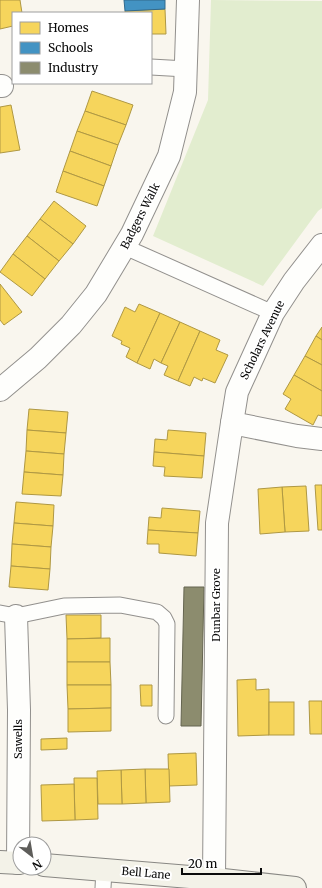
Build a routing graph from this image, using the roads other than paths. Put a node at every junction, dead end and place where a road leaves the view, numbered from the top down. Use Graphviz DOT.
graph roads {
  1 [pos="188,0"];
  2 [pos="152,67"];
  3 [pos="186,68"];
  4 [pos="322,245"];
  5 [pos="125,247"];
  6 [pos="273,313"];
  7 [pos="0,390"];
  8 [pos="232,423"];
  9 [pos="322,439"];
  10 [pos="8,614"];
  11 [pos="166,716"];
  12 [pos="14,836"];
  13 [pos="52,867"];
  14 [pos="103,879"];
  15 [pos="214,879"];
  16 [pos="295,888"];
  1 -- 3 [label="street, Badgers Walk"];
  2 -- 3 [label="lane"];
  3 -- 5 [label="street, Badgers Walk"];
  4 -- 6 [label="street, Scholars Avenue"];
  5 -- 6 [label="lane"];
  5 -- 7 [label="street, Badgers Walk"];
  6 -- 8 [label="street, Scholars Avenue"];
  8 -- 9 [label="street"];
  8 -- 15 [label="street, Dunbar Grove"];
  10 -- 11 [label="lane"];
  10 -- 12 [label="street, Sawells"];
  13 -- 14 [label="street, Bell Lane"];
  14 -- 15 [label="street, Bell Lane"];
  15 -- 16 [label="street, Bell Lane"];
}
